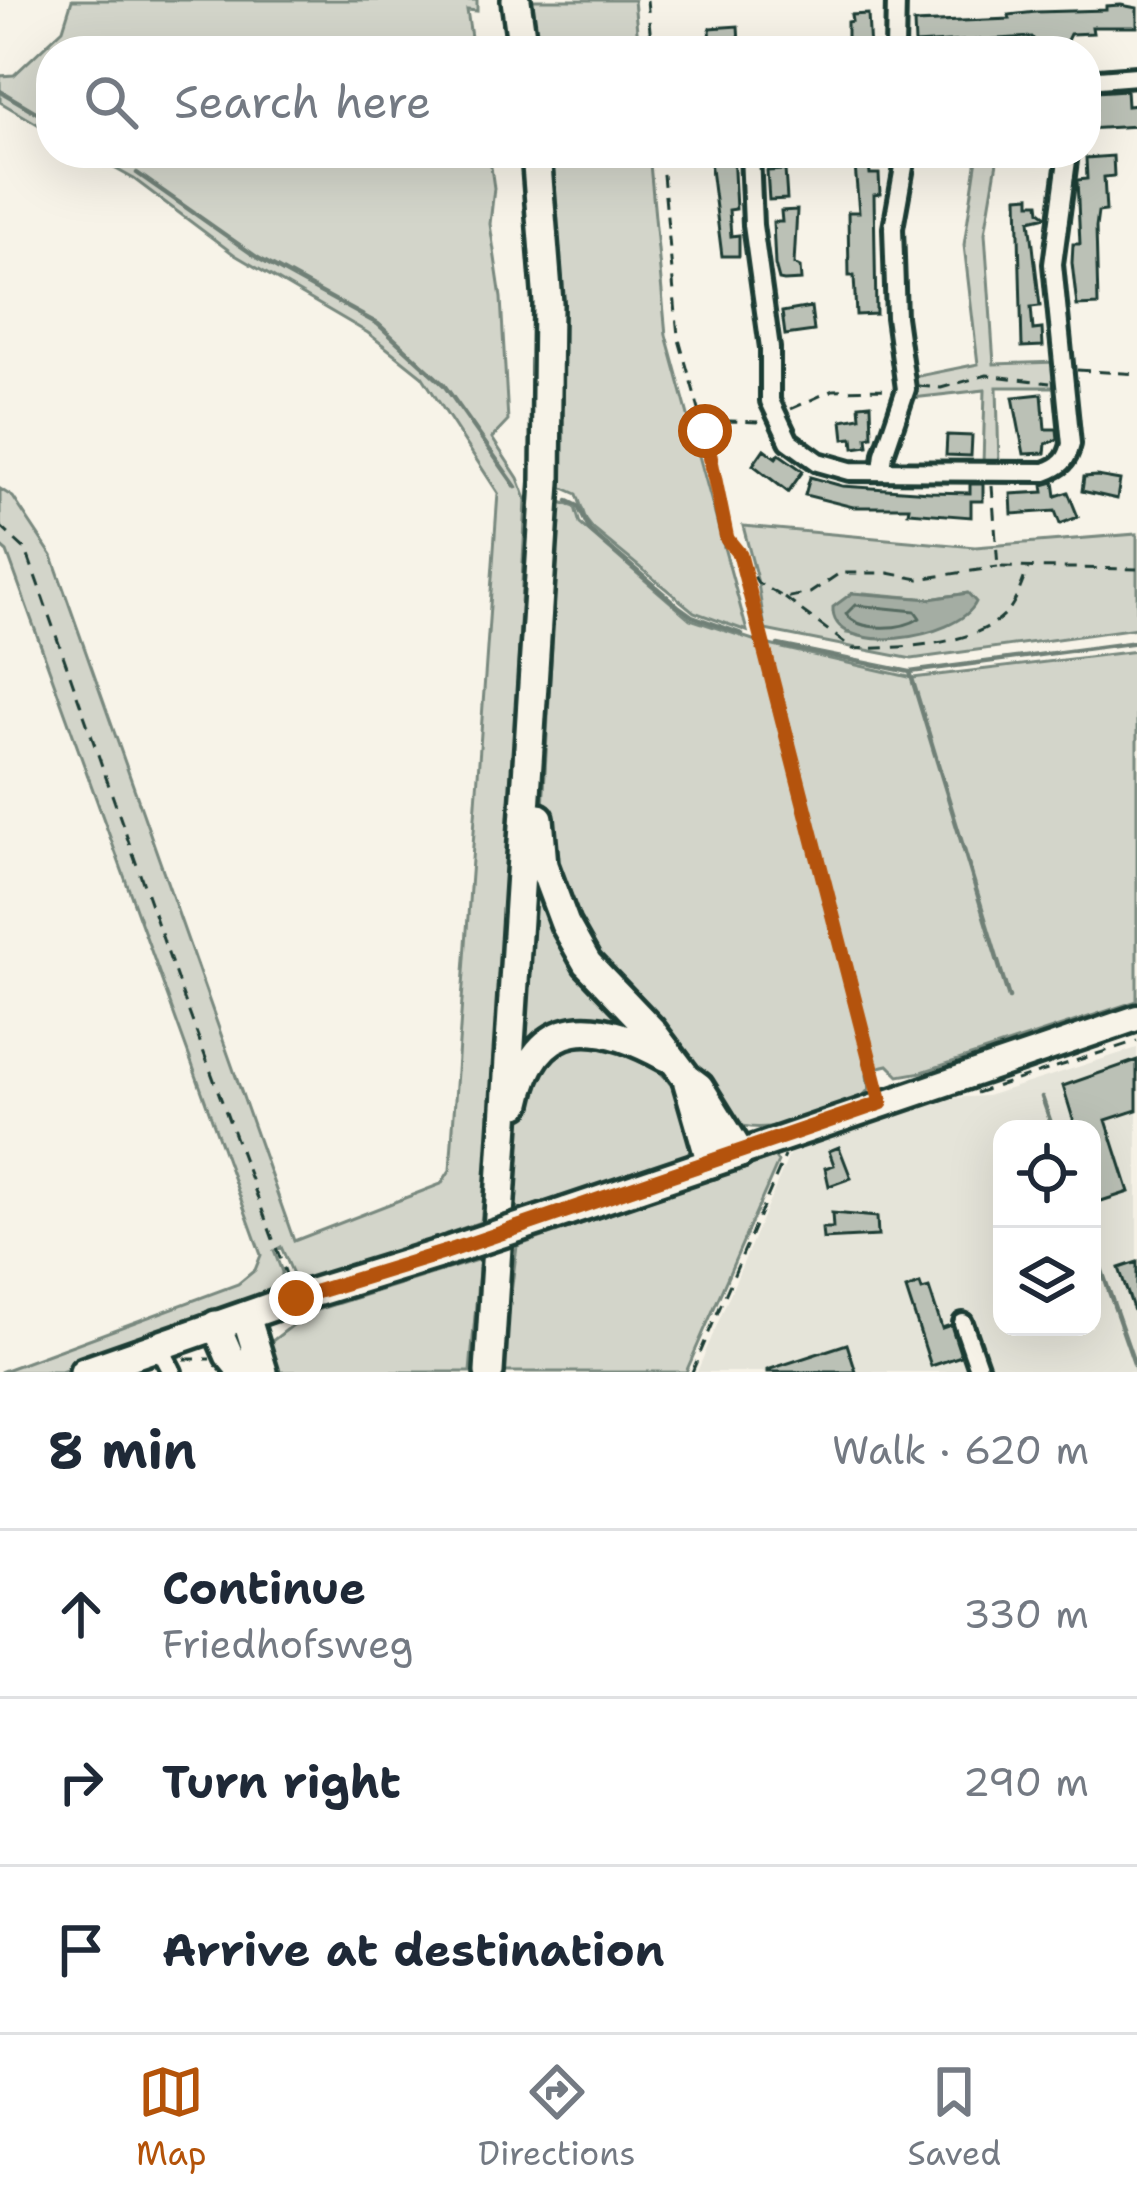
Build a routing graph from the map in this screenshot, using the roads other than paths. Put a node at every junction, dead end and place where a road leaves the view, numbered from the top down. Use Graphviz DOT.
graph roads {
  1 [pos="516,0"];
  2 [pos="896,0"];
  3 [pos="521,36"];
  4 [pos="895,36"];
  5 [pos="1137,76"];
  6 [pos="1101,79"];
  7 [pos="537,168"];
  8 [pos="751,168"];
  9 [pos="904,168"];
  10 [pos="1065,168"];
  11 [pos="882,470"];
  12 [pos="533,707"];
  13 [pos="1137,1018"];
  14 [pos="678,1069"];
  15 [pos="740,1153"];
  16 [pos="711,1162"];
  17 [pos="500,1187"];
  18 [pos="246,1316"];
  19 [pos="963,1323"];
  20 [pos="216,1325"];
  21 [pos="167,1361"];
  22 [pos="236,1364"];
  23 [pos="84,1372"];
  24 [pos="263,1372"];
  25 [pos="484,1372"];
  26 [pos="980,1372"];
  1 -- 3 [label="main road"];
  2 -- 4 [label="street"];
  5 -- 6 [label="street"];
  7 -- 12 [label="main road"];
  8 -- 11 [label="street"];
  9 -- 11 [label="street"];
  10 -- 11 [label="street"];
  12 -- 14 [label="main road"];
  12 -- 17 [label="main road"];
  13 -- 15 [label="main road"];
  14 -- 15 [label="main road"];
  14 -- 16 [label="main road"];
  14 -- 17 [label="main road"];
  15 -- 16 [label="main road"];
  16 -- 18 [label="main road, bridge"];
  17 -- 25 [label="main road"];
  18 -- 20 [label="main road"];
  18 -- 24 [label="main road"];
  19 -- 26 [label="street"];
  20 -- 21 [label="main road"];
  20 -- 22 [label="main road"];
  21 -- 23 [label="main road"];
}
